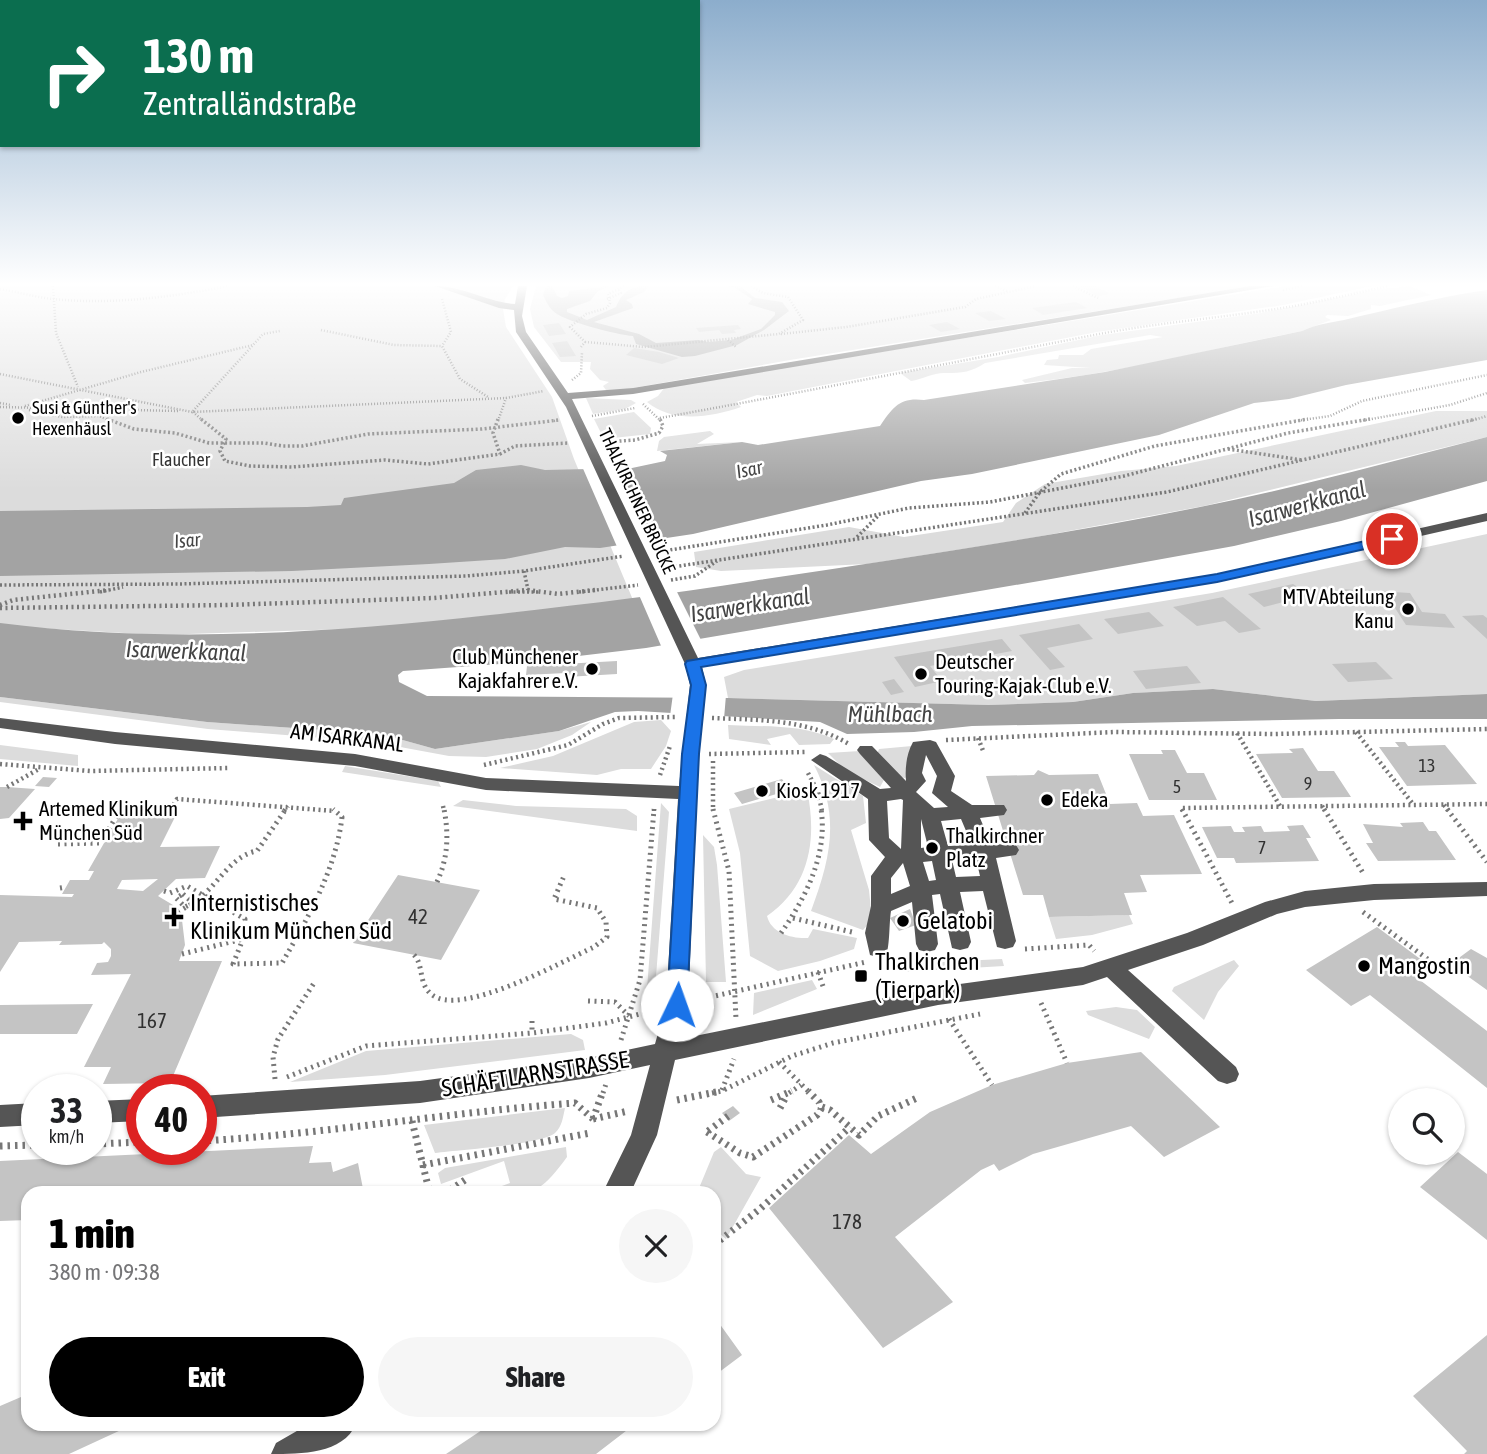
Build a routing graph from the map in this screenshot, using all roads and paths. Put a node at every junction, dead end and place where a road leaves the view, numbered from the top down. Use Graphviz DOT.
graph roads {
  1 [pos="582,353"];
  2 [pos="65,354"];
  3 [pos="217,354"];
  4 [pos="245,354"];
  5 [pos="446,354"];
  6 [pos="537,354"];
  7 [pos="846,354"];
  8 [pos="1004,354"];
  9 [pos="0,374"];
  10 [pos="1487,375"];
  11 [pos="568,382"];
  12 [pos="79,388"];
  13 [pos="553,390"];
  14 [pos="1487,393"];
  15 [pos="488,398"];
  16 [pos="506,398"];
  17 [pos="570,402"];
  18 [pos="0,405"];
  19 [pos="21,407"];
  20 [pos="192,412"];
  21 [pos="1487,416"];
  22 [pos="659,418"];
  23 [pos="495,428"];
  24 [pos="224,442"];
  25 [pos="1224,449"];
  26 [pos="1306,461"];
  27 [pos="1040,492"];
  28 [pos="1023,514"];
  29 [pos="879,515"];
  30 [pos="1487,517"];
  31 [pos="857,538"];
  32 [pos="647,553"];
  33 [pos="634,555"];
  34 [pos="718,560"];
  35 [pos="661,569"];
  36 [pos="524,571"];
  37 [pos="658,582"];
  38 [pos="646,584"];
  39 [pos="136,585"];
  40 [pos="0,586"];
  41 [pos="528,590"];
  42 [pos="0,606"];
  43 [pos="689,657"];
  44 [pos="669,717"];
  45 [pos="731,719"];
  46 [pos="0,723"];
  47 [pos="1480,729"];
  48 [pos="1487,729"];
  49 [pos="1356,732"];
  50 [pos="1237,733"];
  51 [pos="1487,737"];
  52 [pos="673,738"];
  53 [pos="978,738"];
  54 [pos="930,744"];
  55 [pos="840,747"];
  56 [pos="859,747"];
  57 [pos="984,752"];
  58 [pos="787,753"];
  59 [pos="793,758"];
  60 [pos="811,760"];
  61 [pos="0,764"];
  62 [pos="40,768"];
  63 [pos="242,768"];
  64 [pos="475,769"];
  65 [pos="6,787"];
  66 [pos="911,791"];
  67 [pos="689,793"];
  68 [pos="941,793"];
  69 [pos="877,796"];
  70 [pos="655,798"];
  71 [pos="1444,804"];
  72 [pos="1487,804"];
  73 [pos="641,805"];
  74 [pos="1413,805"];
  75 [pos="288,806"];
  76 [pos="443,806"];
  77 [pos="1321,806"];
  78 [pos="1280,807"];
  79 [pos="997,810"];
  80 [pos="968,812"];
  81 [pos="930,815"];
  82 [pos="58,844"];
  83 [pos="1009,850"];
  84 [pos="984,851"];
  85 [pos="940,854"];
  86 [pos="904,856"];
  87 [pos="1353,858"];
  88 [pos="1487,862"];
  89 [pos="564,876"];
  90 [pos="437,882"];
  91 [pos="992,883"];
  92 [pos="948,885"];
  93 [pos="1487,888"];
  94 [pos="921,890"];
  95 [pos="164,891"];
  96 [pos="206,895"];
  97 [pos="1341,896"];
  98 [pos="881,906"];
  99 [pos="178,912"];
  100 [pos="793,918"];
  101 [pos="1242,919"];
  102 [pos="781,933"];
  103 [pos="243,939"];
  104 [pos="872,941"];
  105 [pos="1005,941"];
  106 [pos="960,942"];
  107 [pos="927,944"];
  108 [pos="182,954"];
  109 [pos="414,955"];
  110 [pos="1433,963"];
  111 [pos="1113,969"];
  112 [pos="818,972"];
  113 [pos="314,983"];
  114 [pos="824,989"];
  115 [pos="736,991"];
  116 [pos="588,1001"];
  117 [pos="1053,1001"];
  118 [pos="1041,1003"];
  119 [pos="1028,1005"];
  120 [pos="989,1012"];
  121 [pos="628,1017"];
  122 [pos="949,1019"];
  123 [pos="532,1021"];
  124 [pos="532,1033"];
  125 [pos="665,1051"];
  126 [pos="779,1062"];
  127 [pos="614,1063"];
  128 [pos="1067,1063"];
  129 [pos="277,1072"];
  130 [pos="1227,1074"];
  131 [pos="801,1085"];
  132 [pos="992,1085"];
  133 [pos="722,1091"];
  134 [pos="788,1094"];
  135 [pos="917,1098"];
  136 [pos="771,1100"];
  137 [pos="271,1104"];
  138 [pos="217,1106"];
  139 [pos="822,1107"];
  140 [pos="780,1108"];
  141 [pos="731,1114"];
  142 [pos="21,1115"];
  143 [pos="0,1116"];
  144 [pos="412,1121"];
  145 [pos="850,1127"];
  146 [pos="590,1133"];
  147 [pos="217,1141"];
  148 [pos="21,1145"];
  149 [pos="0,1146"];
  150 [pos="423,1165"];
  151 [pos="465,1181"];
  152 [pos="428,1186"];
  153 [pos="457,1186"];
  154 [pos="620,1186"];
  155 [pos="721,1239"];
  156 [pos="328,1431"];
  157 [pos="287,1454"];
  1 -- 11 [label="path"];
  2 -- 12 [label="path"];
  3 -- 12 [label="path"];
  4 -- 20 [label="path"];
  5 -- 15 [label="path"];
  6 -- 17 [label="street, THALKIRCHNER BRÜCKE"];
  7 -- 17 [label="street"];
  8 -- 22 [label="path"];
  9 -- 12 [label="path"];
  10 -- 27 [label="path"];
  12 -- 19 [label="path"];
  12 -- 20 [label="path"];
  13 -- 16 [label="path"];
  14 -- 25 [label="path"];
  15 -- 16 [label="path"];
  15 -- 20 [label="path"];
  16 -- 23 [label="path"];
  17 -- 43 [label="street, THALKIRCHNER BRÜCKE"];
  18 -- 19 [label="path"];
  19 -- 20 [label="path"];
  19 -- 24 [label="path"];
  20 -- 24 [label="path"];
  21 -- 26 [label="path"];
  23 -- 24 [label="path"];
  23 -- 24 [label="path"];
  25 -- 26 [label="path"];
  25 -- 27 [label="path"];
  26 -- 28 [label="path"];
  27 -- 28 [label="path"];
  27 -- 29 [label="path"];
  28 -- 31 [label="path"];
  29 -- 31 [label="path"];
  29 -- 32 [label="path"];
  30 -- 43 [label="street"];
  31 -- 34 [label="path"];
  33 -- 36 [label="path"];
  34 -- 35 [label="path"];
  34 -- 37 [label="path"];
  36 -- 39 [label="path"];
  36 -- 41 [label="path"];
  38 -- 41 [label="path"];
  39 -- 40 [label="path"];
  39 -- 42 [label="path"];
  41 -- 42 [label="path"];
  43 -- 67 [label="street, THALKIRCHNER BRÜCKE"];
  44 -- 64 [label="path"];
  45 -- 56 [label="path"];
  46 -- 70 [label="street, AM ISARKANAL"];
  47 -- 48 [label="path"];
  47 -- 49 [label="path"];
  47 -- 51 [label="path"];
  49 -- 50 [label="path"];
  49 -- 74 [label="path"];
  50 -- 53 [label="path"];
  50 -- 78 [label="path"];
  52 -- 70 [label="path"];
  53 -- 54 [label="path"];
  53 -- 57 [label="path"];
  54 -- 66 [label="street"];
  54 -- 68 [label="street"];
  55 -- 56 [label="path"];
  56 -- 66 [label="street"];
  58 -- 59 [label="path"];
  58 -- 60 [label="path"];
  58 -- 115 [label="path"];
  60 -- 69 [label="street"];
  60 -- 100 [label="path"];
  61 -- 62 [label="path"];
  62 -- 63 [label="path"];
  62 -- 65 [label="path"];
  66 -- 68 [label="street"];
  66 -- 69 [label="street"];
  66 -- 81 [label="street"];
  66 -- 86 [label="street"];
  67 -- 70 [label="street, AM ISARKANAL"];
  67 -- 125 [label="street"];
  68 -- 80 [label="street"];
  69 -- 86 [label="street"];
  70 -- 73 [label="path"];
  70 -- 121 [label="path"];
  71 -- 72 [label="path"];
  71 -- 74 [label="path"];
  71 -- 88 [label="path"];
  74 -- 77 [label="path"];
  75 -- 82 [label="path"];
  75 -- 96 [label="path"];
  75 -- 103 [label="path"];
  76 -- 90 [label="path"];
  77 -- 78 [label="path"];
  77 -- 87 [label="path"];
  78 -- 101 [label="path"];
  79 -- 80 [label="street"];
  80 -- 81 [label="street"];
  80 -- 84 [label="street"];
  81 -- 85 [label="street"];
  83 -- 84 [label="street"];
  84 -- 85 [label="street"];
  84 -- 91 [label="street"];
  85 -- 86 [label="street"];
  85 -- 92 [label="street"];
  86 -- 94 [label="street"];
  86 -- 98 [label="street"];
  89 -- 109 [label="path"];
  91 -- 92 [label="street"];
  91 -- 105 [label="street"];
  92 -- 94 [label="street"];
  92 -- 106 [label="street"];
  93 -- 97 [label="street, SCHÄFTLARNSTRASSE"];
  94 -- 98 [label="street"];
  94 -- 107 [label="street"];
  95 -- 96 [label="path"];
  96 -- 99 [label="path"];
  96 -- 103 [label="path"];
  97 -- 101 [label="street, SCHÄFTLARNSTRASSE"];
  97 -- 110 [label="path"];
  98 -- 104 [label="street"];
  100 -- 102 [label="path"];
  100 -- 104 [label="path"];
  101 -- 111 [label="street, SCHÄFTLARNSTRASSE"];
  103 -- 108 [label="path"];
  111 -- 125 [label="street, SCHÄFTLARNSTRASSE"];
  111 -- 130 [label="street"];
  112 -- 114 [label="path"];
  113 -- 129 [label="path"];
  116 -- 121 [label="path"];
  117 -- 118 [label="path"];
  118 -- 119 [label="path"];
  118 -- 128 [label="path"];
  120 -- 122 [label="path"];
  121 -- 124 [label="path"];
  122 -- 126 [label="path"];
  122 -- 132 [label="path"];
  123 -- 124 [label="path"];
  124 -- 137 [label="path"];
  125 -- 127 [label="street, SCHÄFTLARNSTRASSE"];
  125 -- 154 [label="street"];
  126 -- 131 [label="path"];
  126 -- 133 [label="path"];
  127 -- 137 [label="street, SCHÄFTLARNSTRASSE"];
  127 -- 144 [label="path"];
  131 -- 134 [label="path"];
  131 -- 139 [label="path"];
  134 -- 136 [label="path"];
  134 -- 140 [label="path"];
  135 -- 145 [label="path"];
  137 -- 138 [label="street, SCHÄFTLARNSTRASSE"];
  139 -- 141 [label="path"];
  139 -- 145 [label="path"];
  142 -- 143 [label="street"];
  144 -- 147 [label="path"];
  144 -- 150 [label="path"];
  145 -- 155 [label="path"];
  146 -- 150 [label="path"];
  148 -- 149 [label="path"];
  150 -- 152 [label="path"];
  151 -- 153 [label="path"];
  156 -- 157 [label="street"];
}
